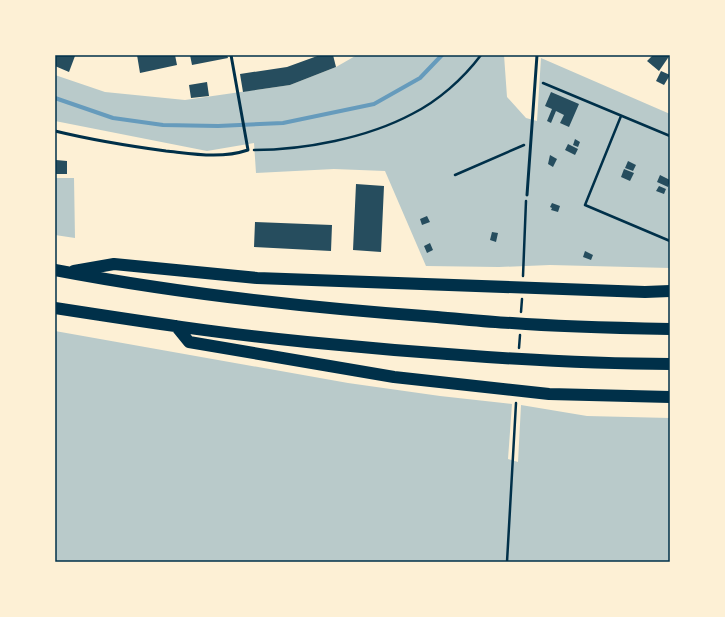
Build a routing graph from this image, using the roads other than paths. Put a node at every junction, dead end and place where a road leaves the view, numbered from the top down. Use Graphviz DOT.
graph roads {
  1 [pos="231,55"];
  2 [pos="537,55"];
  3 [pos="55,131"];
  4 [pos="527,195"];
  5 [pos="60,271"];
  6 [pos="670,291"];
  7 [pos="55,308"];
  8 [pos="176,326"];
  9 [pos="670,329"];
  10 [pos="670,364"];
  11 [pos="670,397"];
  1 -- 3 [label="lane"];
  2 -- 4 [label="lane"];
  5 -- 6 [label="highway"];
  5 -- 9 [label="highway"];
  7 -- 8 [label="highway"];
  8 -- 10 [label="highway"];
  8 -- 11 [label="highway"];
}
